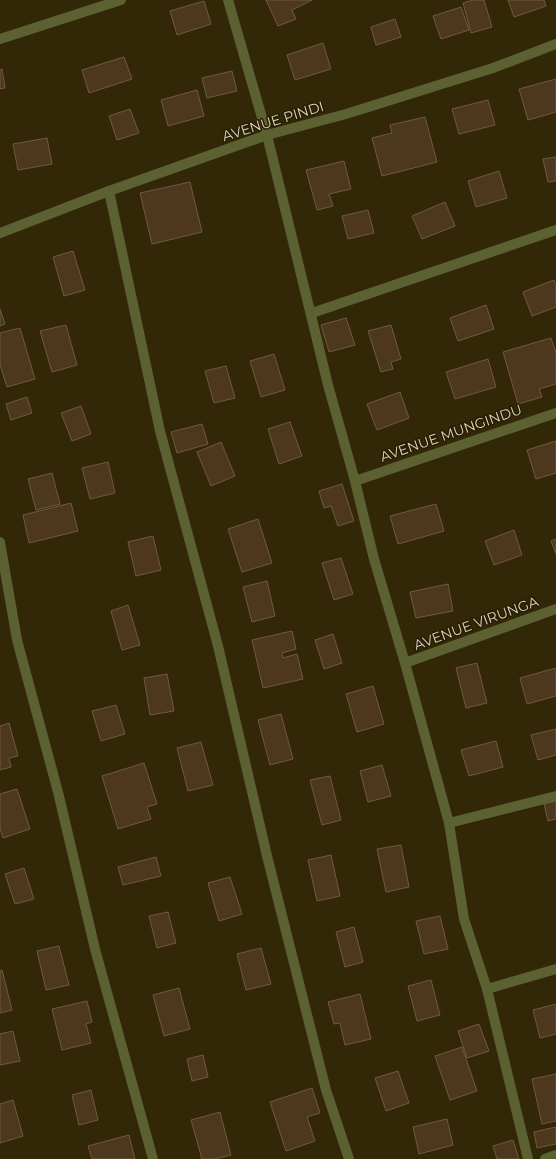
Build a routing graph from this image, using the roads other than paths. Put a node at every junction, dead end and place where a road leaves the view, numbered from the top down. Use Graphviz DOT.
graph roads {
  1 [pos="121,0"];
  2 [pos="228,0"];
  3 [pos="0,39"];
  4 [pos="556,44"];
  5 [pos="267,135"];
  6 [pos="109,191"];
  7 [pos="556,230"];
  8 [pos="0,233"];
  9 [pos="312,313"];
  10 [pos="556,412"];
  11 [pos="355,481"];
  12 [pos="0,542"];
  13 [pos="556,609"];
  14 [pos="405,663"];
  15 [pos="556,796"];
  16 [pos="449,824"];
  17 [pos="556,969"];
  18 [pos="487,989"];
  19 [pos="556,1155"];
  20 [pos="153,1159"];
  21 [pos="349,1159"];
  22 [pos="528,1159"];
  23 [pos="545,1159"];
  1 -- 3 [label="street"];
  2 -- 5 [label="street"];
  4 -- 5 [label="street, AVENUE PINDI"];
  5 -- 6 [label="street, AVENUE PINDI"];
  5 -- 9 [label="street"];
  6 -- 8 [label="street, AVENUE PINDI"];
  6 -- 21 [label="street"];
  7 -- 9 [label="street"];
  9 -- 11 [label="street"];
  10 -- 11 [label="street, AVENUE MUNGINDU"];
  11 -- 14 [label="street"];
  12 -- 20 [label="street"];
  13 -- 14 [label="street, AVENUE VIRUNGA"];
  14 -- 16 [label="street"];
  15 -- 16 [label="street"];
  16 -- 18 [label="street"];
  17 -- 18 [label="street"];
  18 -- 22 [label="street"];
  19 -- 23 [label="street"];
}
